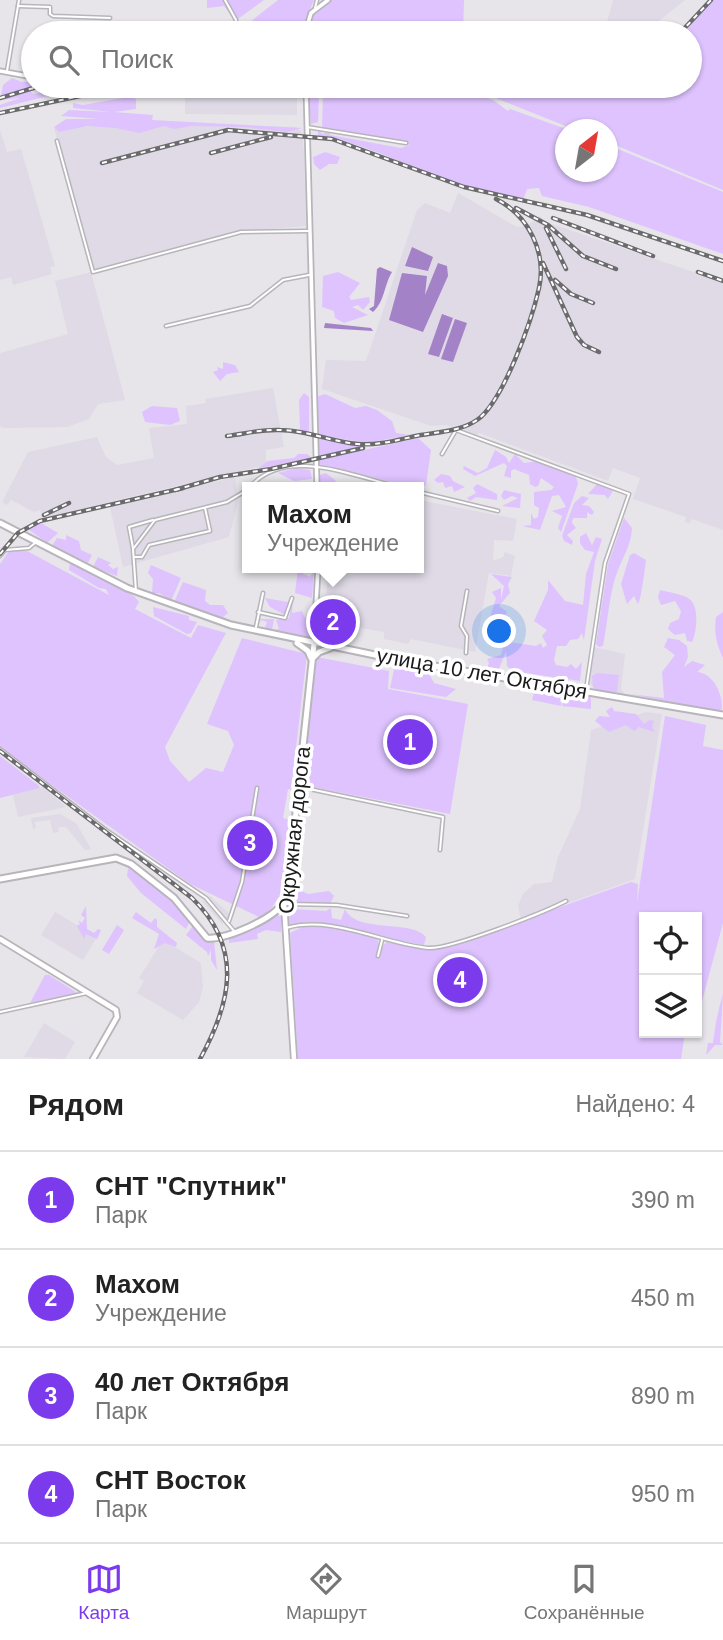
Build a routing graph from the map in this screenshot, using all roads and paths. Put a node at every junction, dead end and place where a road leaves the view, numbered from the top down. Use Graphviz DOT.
graph roads {
  1 [pos="19,0"];
  2 [pos="225,0"];
  3 [pos="317,0"];
  4 [pos="328,0"];
  5 [pos="18,6"];
  6 [pos="314,9"];
  7 [pos="110,18"];
  8 [pos="236,21"];
  9 [pos="310,21"];
  10 [pos="0,71"];
  11 [pos="6,72"];
  12 [pos="21,75"];
  13 [pos="306,98"];
  14 [pos="307,127"];
  15 [pos="57,141"];
  16 [pos="406,143"];
  17 [pos="310,231"];
  18 [pos="310,274"];
  19 [pos="166,326"];
  20 [pos="442,454"];
  21 [pos="315,469"];
  22 [pos="255,482"];
  23 [pos="316,482"];
  24 [pos="376,482"];
  25 [pos="242,493"];
  26 [pos="424,493"];
  27 [pos="205,508"];
  28 [pos="498,511"];
  29 [pos="155,520"];
  30 [pos="0,525"];
  31 [pos="36,542"];
  32 [pos="133,549"];
  33 [pos="0,556"];
  34 [pos="134,558"];
  35 [pos="318,573"];
  36 [pos="467,591"];
  37 [pos="136,592"];
  38 [pos="263,593"];
  39 [pos="292,598"];
  40 [pos="258,612"];
  41 [pos="256,631"];
  42 [pos="288,639"];
  43 [pos="314,644"];
  44 [pos="336,648"];
  45 [pos="467,653"];
  46 [pos="311,662"];
  47 [pos="585,691"];
  48 [pos="723,715"];
  49 [pos="0,749"];
  50 [pos="299,787"];
  51 [pos="257,788"];
  52 [pos="440,850"];
  53 [pos="0,879"];
  54 [pos="566,901"];
  55 [pos="284,902"];
  56 [pos="272,913"];
  57 [pos="407,916"];
  58 [pos="284,919"];
  59 [pos="228,922"];
  60 [pos="285,928"];
  61 [pos="234,932"];
  62 [pos="0,939"];
  63 [pos="382,939"];
  64 [pos="378,956"];
  65 [pos="88,992"];
  66 [pos="0,1012"];
  67 [pos="93,1059"];
  68 [pos="294,1059"];
  1 -- 5 [label="street"];
  2 -- 8 [label="street"];
  3 -- 6 [label="street"];
  4 -- 6 [label="street"];
  5 -- 7 [label="street"];
  5 -- 11 [label="street"];
  6 -- 9 [label="street"];
  10 -- 11 [label="street"];
  11 -- 12 [label="street"];
  13 -- 14 [label="street"];
  14 -- 16 [label="street"];
  14 -- 17 [label="street"];
  15 -- 17 [label="street"];
  17 -- 18 [label="street"];
  18 -- 19 [label="street"];
  18 -- 21 [label="street"];
  20 -- 47 [label="street"];
  21 -- 22 [label="street"];
  21 -- 23 [label="street"];
  21 -- 24 [label="street"];
  25 -- 27 [label="street"];
  26 -- 28 [label="street"];
  27 -- 29 [label="street"];
  27 -- 34 [label="street"];
  29 -- 32 [label="street"];
  29 -- 32 [label="street"];
  30 -- 31 [label="main road, улица 10 лет Октября"];
  31 -- 33 [label="street"];
  31 -- 37 [label="main road, улица 10 лет Октября"];
  32 -- 34 [label="street"];
  34 -- 37 [label="street"];
  35 -- 43 [label="street"];
  36 -- 45 [label="street"];
  37 -- 41 [label="main road, улица 10 лет Октября"];
  38 -- 40 [label="street"];
  39 -- 40 [label="street"];
  40 -- 41 [label="street"];
  41 -- 42 [label="main road, улица 10 лет Октября"];
  42 -- 43 [label="main road, улица 10 лет Октября"];
  42 -- 46 [label="main road"];
  43 -- 44 [label="main road, улица 10 лет Октября"];
  43 -- 46 [label="main road, Окружная дорога"];
  44 -- 46 [label="main road"];
  44 -- 47 [label="main road, улица 10 лет Октября"];
  46 -- 50 [label="main road, Окружная дорога"];
  47 -- 48 [label="main road, улица 10 лет Октября"];
  49 -- 59 [label="street"];
  50 -- 52 [label="street"];
  50 -- 55 [label="main road, Окружная дорога"];
  51 -- 59 [label="street"];
  53 -- 61 [label="main road"];
  54 -- 63 [label="street"];
  55 -- 56 [label="main road"];
  55 -- 57 [label="street"];
  55 -- 58 [label="main road, Окружная дорога"];
  56 -- 58 [label="main road"];
  56 -- 61 [label="main road"];
  58 -- 60 [label="main road, Окружная дорога"];
  59 -- 61 [label="street"];
  60 -- 63 [label="street"];
  60 -- 68 [label="main road, Окружная дорога"];
  62 -- 65 [label="main road"];
  63 -- 64 [label="street"];
  65 -- 66 [label="street"];
  65 -- 67 [label="main road"];
}
